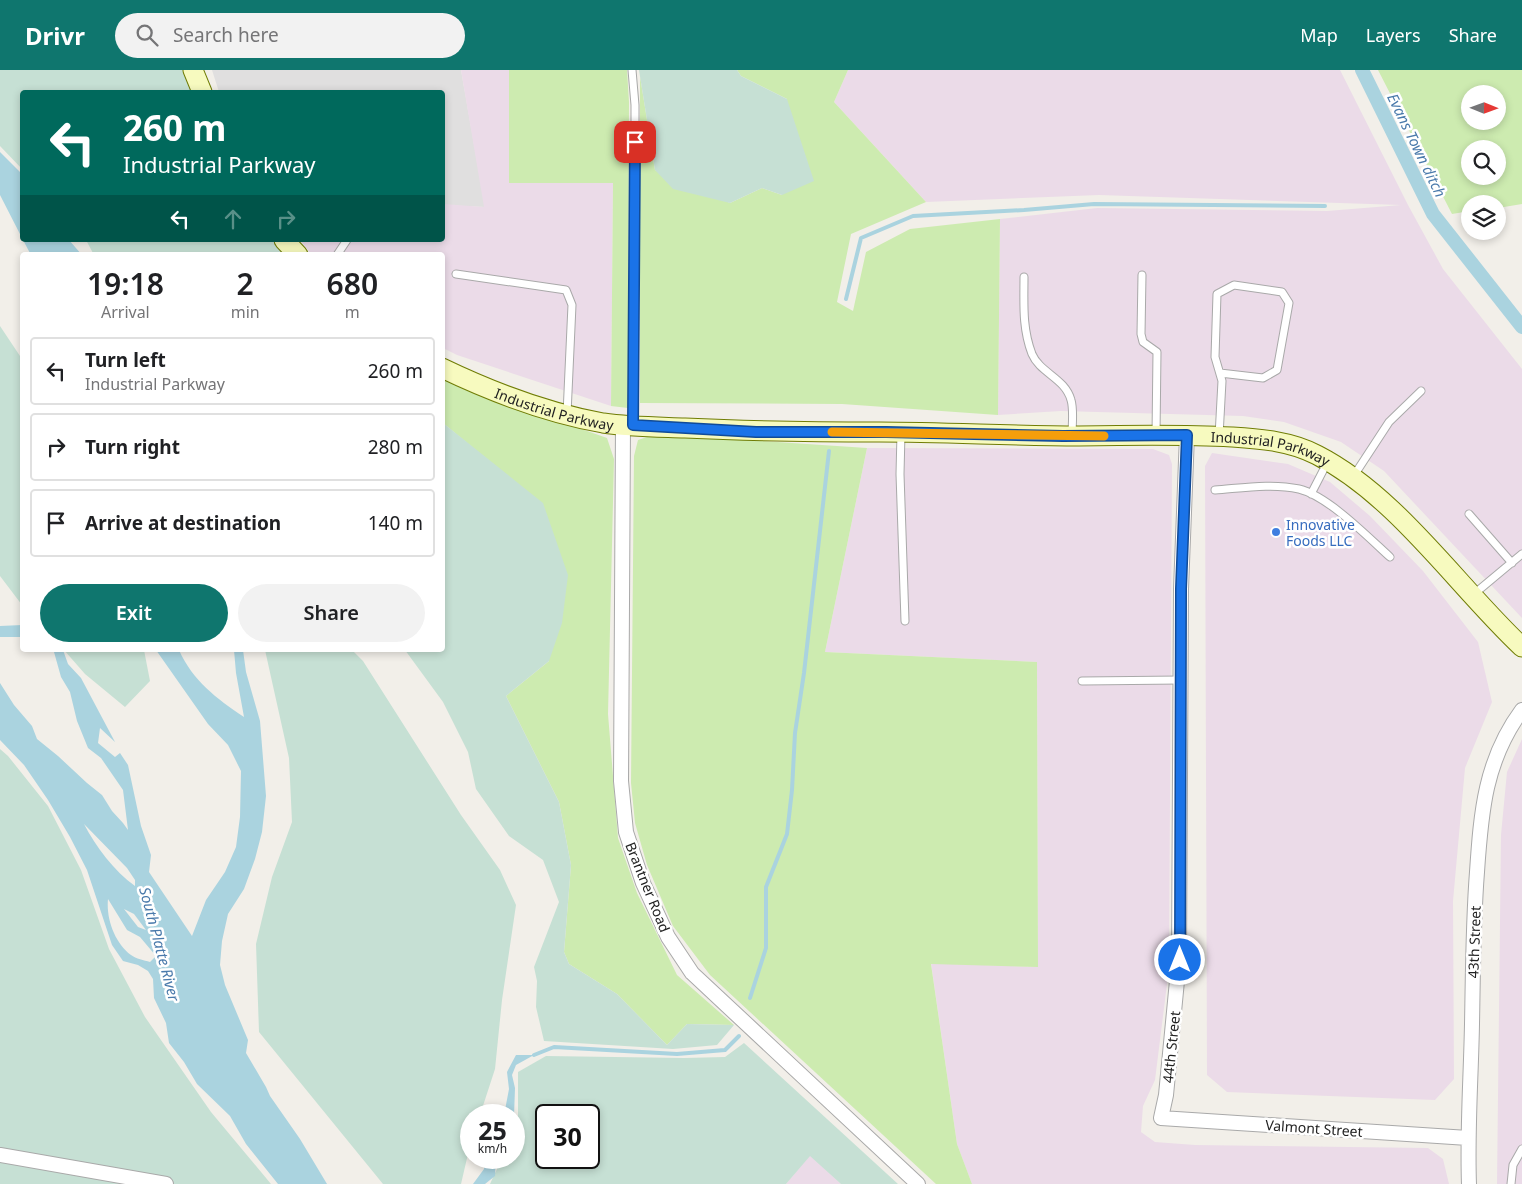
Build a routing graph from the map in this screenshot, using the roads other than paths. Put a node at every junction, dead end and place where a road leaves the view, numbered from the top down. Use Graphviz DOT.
graph roads {
  1 [pos="193,70"];
  2 [pos="632,70"];
  3 [pos="201,90"];
  4 [pos="286,242"];
  5 [pos="295,252"];
  6 [pos="456,274"];
  7 [pos="1142,275"];
  8 [pos="1024,277"];
  9 [pos="445,370"];
  10 [pos="1220,373"];
  11 [pos="1421,391"];
  12 [pos="567,415"];
  13 [pos="628,425"];
  14 [pos="901,432"];
  15 [pos="1156,435"];
  16 [pos="1187,435"];
  17 [pos="1072,436"];
  18 [pos="1219,436"];
  19 [pos="1328,461"];
  20 [pos="1353,477"];
  21 [pos="1215,490"];
  22 [pos="1311,494"];
  23 [pos="1469,514"];
  24 [pos="1522,554"];
  25 [pos="1390,557"];
  26 [pos="1512,563"];
  27 [pos="1472,596"];
  28 [pos="905,621"];
  29 [pos="1522,647"];
  30 [pos="1181,680"];
  31 [pos="1082,681"];
  32 [pos="1522,710"];
  33 [pos="1161,1118"];
  34 [pos="1468,1138"];
  35 [pos="1522,1149"];
  36 [pos="0,1155"];
  37 [pos="166,1184"];
  38 [pos="918,1184"];
  39 [pos="1469,1184"];
  40 [pos="1511,1184"];
  1 -- 3 [label="street"];
  2 -- 13 [label="lane"];
  4 -- 5 [label="street"];
  6 -- 12 [label="lane"];
  7 -- 15 [label="lane"];
  8 -- 17 [label="lane"];
  9 -- 12 [label="street, Industrial Parkway"];
  10 -- 10 [label="lane"];
  10 -- 18 [label="lane"];
  11 -- 20 [label="lane"];
  12 -- 13 [label="street, Industrial Parkway"];
  13 -- 14 [label="street, Industrial Parkway"];
  13 -- 38 [label="street, Brantner Road"];
  14 -- 17 [label="street, Industrial Parkway"];
  14 -- 28 [label="lane"];
  15 -- 16 [label="street, Industrial Parkway"];
  15 -- 17 [label="street, Industrial Parkway"];
  16 -- 18 [label="street, Industrial Parkway"];
  16 -- 30 [label="street, 44th Street"];
  18 -- 19 [label="street, Industrial Parkway"];
  19 -- 20 [label="street, Industrial Parkway"];
  19 -- 22 [label="lane"];
  20 -- 27 [label="street, Industrial Parkway"];
  21 -- 22 [label="lane"];
  22 -- 25 [label="lane"];
  23 -- 26 [label="lane"];
  24 -- 26 [label="lane"];
  26 -- 27 [label="lane"];
  27 -- 29 [label="street, Industrial Parkway"];
  30 -- 31 [label="lane"];
  30 -- 33 [label="street, 44th Street"];
  32 -- 34 [label="street, 43th Street"];
  33 -- 34 [label="street, Valmont Street"];
  34 -- 39 [label="street, 43th Street"];
  35 -- 40 [label="lane"];
  36 -- 37 [label="street"];
}
